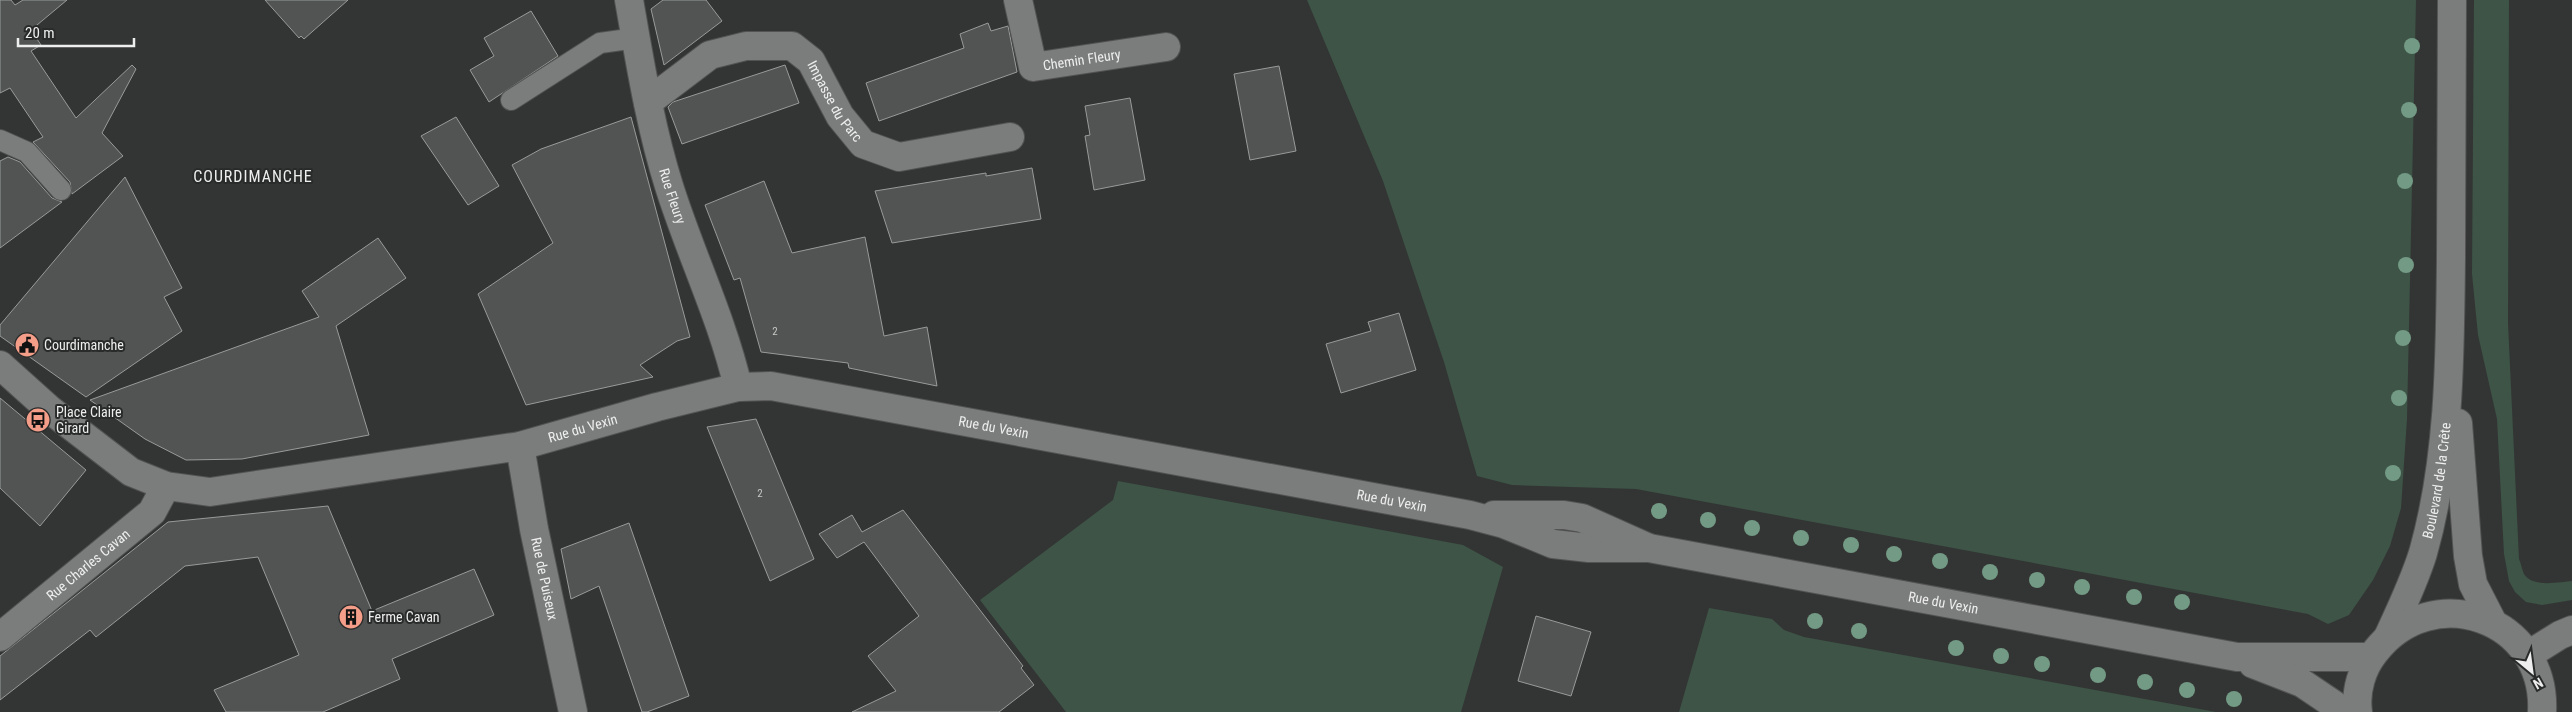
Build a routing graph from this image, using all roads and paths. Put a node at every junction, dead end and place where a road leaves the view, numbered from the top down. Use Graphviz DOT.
graph roads {
  1 [pos="629,0"];
  2 [pos="1018,0"];
  3 [pos="2452,0"];
  4 [pos="636,38"];
  5 [pos="1166,47"];
  6 [pos="512,100"];
  7 [pos="648,102"];
  8 [pos="1010,137"];
  9 [pos="0,140"];
  10 [pos="61,190"];
  11 [pos="2450,317"];
  12 [pos="0,365"];
  13 [pos="738,387"];
  14 [pos="520,446"];
  15 [pos="166,486"];
  16 [pos="2493,623"];
  17 [pos="2572,630"];
  18 [pos="0,637"];
  19 [pos="2380,647"];
  20 [pos="2528,655"];
  21 [pos="2237,658"];
  22 [pos="2545,709"];
  23 [pos="573,712"];
  24 [pos="2345,712"];
  25 [pos="2358,712"];
  1 -- 4 [label="street, Rue Fleury"];
  2 -- 5 [label="street, Chemin Fleury"];
  3 -- 11 [label="street, Boulevard de la Crête"];
  4 -- 6 [label="lane"];
  4 -- 7 [label="street, Rue Fleury"];
  7 -- 8 [label="street, Impasse du Parc"];
  7 -- 13 [label="street, Rue Fleury"];
  9 -- 10 [label="lane"];
  11 -- 16 [label="street, Boulevard de la Crête"];
  11 -- 19 [label="street, Boulevard de la Crête"];
  12 -- 15 [label="street, Rue du Vexin"];
  13 -- 14 [label="street, Rue du Vexin"];
  13 -- 21 [label="street, Rue du Vexin"];
  14 -- 15 [label="street, Rue du Vexin"];
  14 -- 23 [label="street, Rue de Puiseux"];
  15 -- 18 [label="street, Rue Charles Cavan"];
  16 -- 19 [label="street, Boulevard de la Crête"];
  16 -- 20 [label="street, Boulevard de la Crête"];
  17 -- 20 [label="street"];
  19 -- 21 [label="street"];
  19 -- 25 [label="street, Boulevard de la Crête"];
  20 -- 22 [label="street, Boulevard de la Crête"];
  21 -- 24 [label="street"];
}
